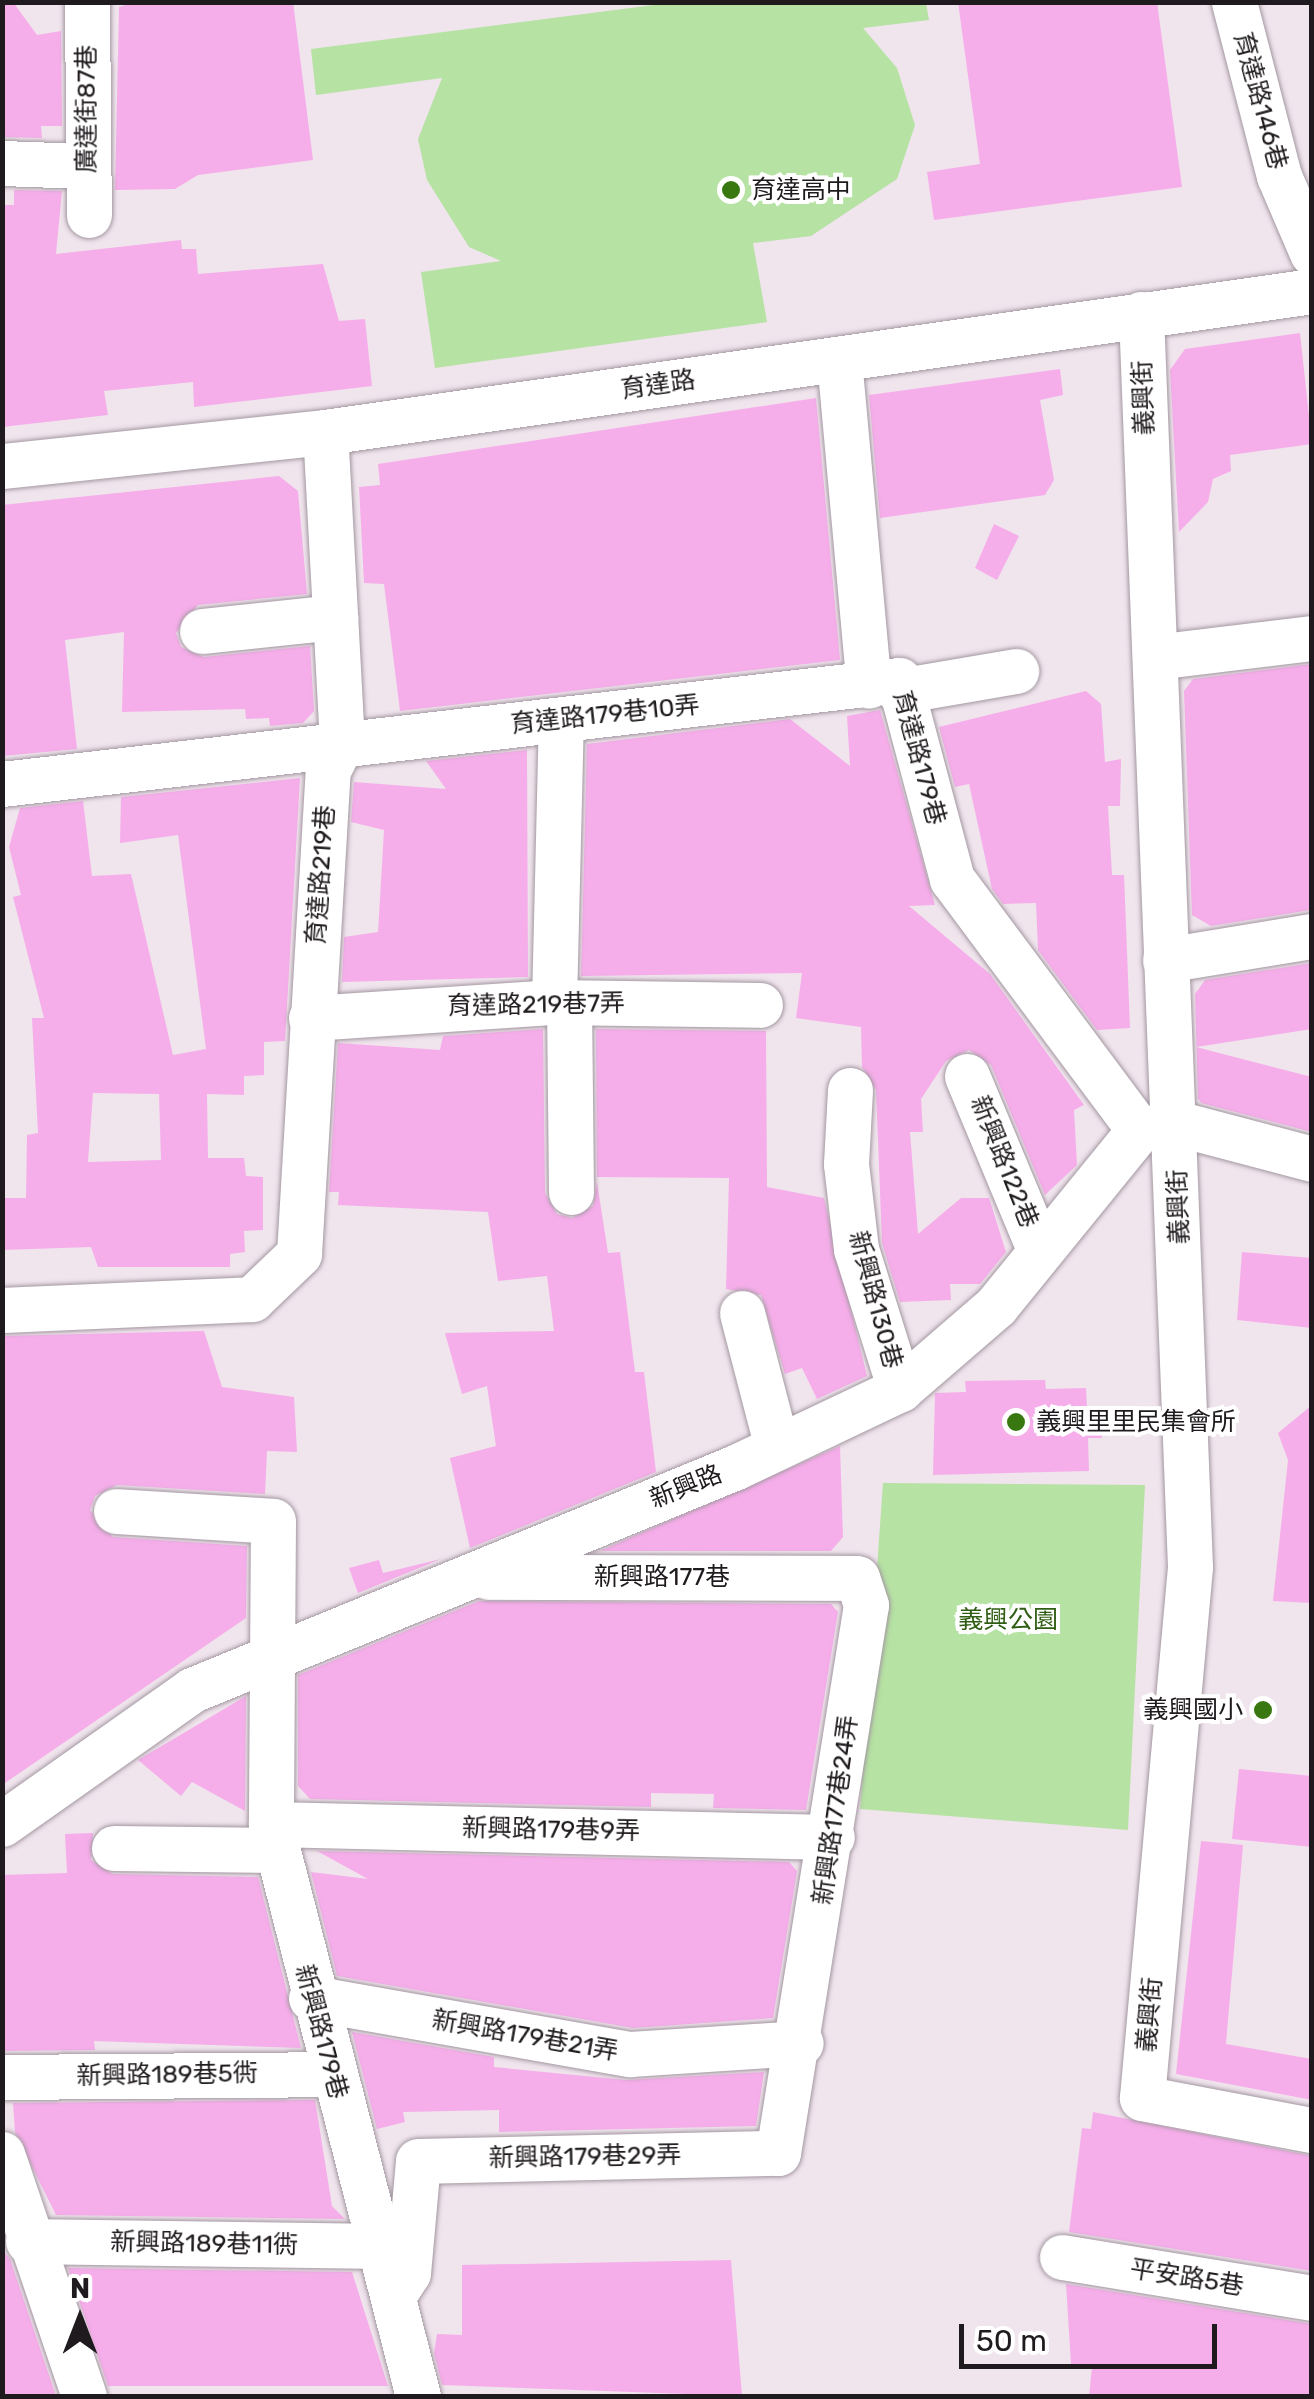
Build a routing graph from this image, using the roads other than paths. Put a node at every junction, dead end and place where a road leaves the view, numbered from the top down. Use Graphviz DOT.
graph roads {
  1 [pos="86,2"];
  2 [pos="1234,2"];
  3 [pos="2,163"];
  4 [pos="85,166"];
  5 [pos="89,215"];
  6 [pos="1312,253"];
  7 [pos="1312,291"];
  8 [pos="1141,314"];
  9 [pos="839,359"];
  10 [pos="325,432"];
  11 [pos="2,466"];
  12 [pos="335,618"];
  13 [pos="202,630"];
  14 [pos="1312,638"];
  15 [pos="1155,657"];
  16 [pos="1016,671"];
  17 [pos="884,688"];
  18 [pos="562,720"];
  19 [pos="342,743"];
  20 [pos="2,784"];
  21 [pos="1312,936"];
  22 [pos="1165,960"];
  23 [pos="562,1002"];
  24 [pos="760,1005"];
  25 [pos="311,1018"];
  26 [pos="967,1076"];
  27 [pos="850,1090"];
  28 [pos="1158,1127"];
  29 [pos="1312,1159"];
  30 [pos="571,1192"];
  31 [pos="1040,1249"];
  32 [pos="2,1310"];
  33 [pos="742,1313"];
  34 [pos="900,1389"];
  35 [pos="777,1447"];
  36 [pos="116,1511"];
  37 [pos="466,1576"];
  38 [pos="857,1578"];
  39 [pos="279,1660"];
  40 [pos="2,1824"];
  41 [pos="274,1837"];
  42 [pos="832,1837"];
  43 [pos="114,1848"];
  44 [pos="311,1998"];
  45 [pos="801,2043"];
  46 [pos="330,2074"];
  47 [pos="2,2077"];
  48 [pos="1312,2130"];
  49 [pos="2,2154"];
  50 [pos="18,2235"];
  51 [pos="380,2246"];
  52 [pos="1062,2258"];
  53 [pos="393,2296"];
  54 [pos="1312,2298"];
  55 [pos="84,2396"];
  56 [pos="418,2396"];
  1 -- 4 [label="street, 廣達街87巷"];
  2 -- 6 [label="street, 育達路146巷"];
  3 -- 4 [label="street"];
  4 -- 5 [label="street, 廣達街87巷"];
  7 -- 8 [label="street, 育達路"];
  8 -- 9 [label="street, 育達路"];
  8 -- 15 [label="street, 義興街"];
  9 -- 10 [label="street, 育達路"];
  9 -- 17 [label="street, 育達路179巷"];
  10 -- 11 [label="street, 育達路"];
  10 -- 12 [label="street, 育達路219巷"];
  12 -- 13 [label="street"];
  12 -- 19 [label="street, 育達路219巷"];
  14 -- 15 [label="street"];
  15 -- 22 [label="street, 義興街"];
  16 -- 17 [label="street, 育達路179巷10弄"];
  17 -- 18 [label="street, 育達路179巷10弄"];
  17 -- 28 [label="street, 育達路179巷"];
  18 -- 19 [label="street, 育達路179巷10弄"];
  18 -- 23 [label="street"];
  19 -- 20 [label="street, 育達路179巷10弄"];
  19 -- 25 [label="street, 育達路219巷"];
  21 -- 22 [label="street"];
  22 -- 28 [label="street, 義興街"];
  23 -- 24 [label="street, 育達路219巷7弄"];
  23 -- 25 [label="street, 育達路219巷7弄"];
  23 -- 30 [label="street"];
  25 -- 32 [label="street, 育達路219巷"];
  26 -- 31 [label="street, 新興路122巷"];
  27 -- 34 [label="street, 新興路130巷"];
  28 -- 29 [label="street"];
  28 -- 31 [label="street, 新興路"];
  28 -- 48 [label="street, 義興街"];
  31 -- 34 [label="street, 新興路"];
  33 -- 35 [label="street"];
  34 -- 35 [label="street, 新興路"];
  35 -- 37 [label="street, 新興路"];
  36 -- 39 [label="street, 新興路179巷"];
  37 -- 38 [label="street, 新興路177巷"];
  37 -- 39 [label="street, 新興路"];
  38 -- 42 [label="street, 新興路177巷24弄"];
  39 -- 40 [label="street, 新興路"];
  39 -- 41 [label="street, 新興路179巷"];
  41 -- 42 [label="street, 新興路179巷9弄"];
  41 -- 43 [label="street, 新興路179巷9弄"];
  41 -- 44 [label="street, 新興路179巷"];
  42 -- 45 [label="street, 新興路177巷24弄"];
  44 -- 45 [label="street, 新興路179巷21弄"];
  44 -- 46 [label="street, 新興路179巷"];
  45 -- 53 [label="street, 新興路179巷29弄"];
  46 -- 47 [label="street, 新興路189巷5衖"];
  46 -- 51 [label="street, 新興路179巷"];
  49 -- 50 [label="street"];
  50 -- 51 [label="street, 新興路189巷11衖"];
  50 -- 55 [label="street"];
  51 -- 53 [label="street, 新興路179巷"];
  52 -- 54 [label="street, 平安路5巷"];
  53 -- 56 [label="street, 新興路179巷"];
}
